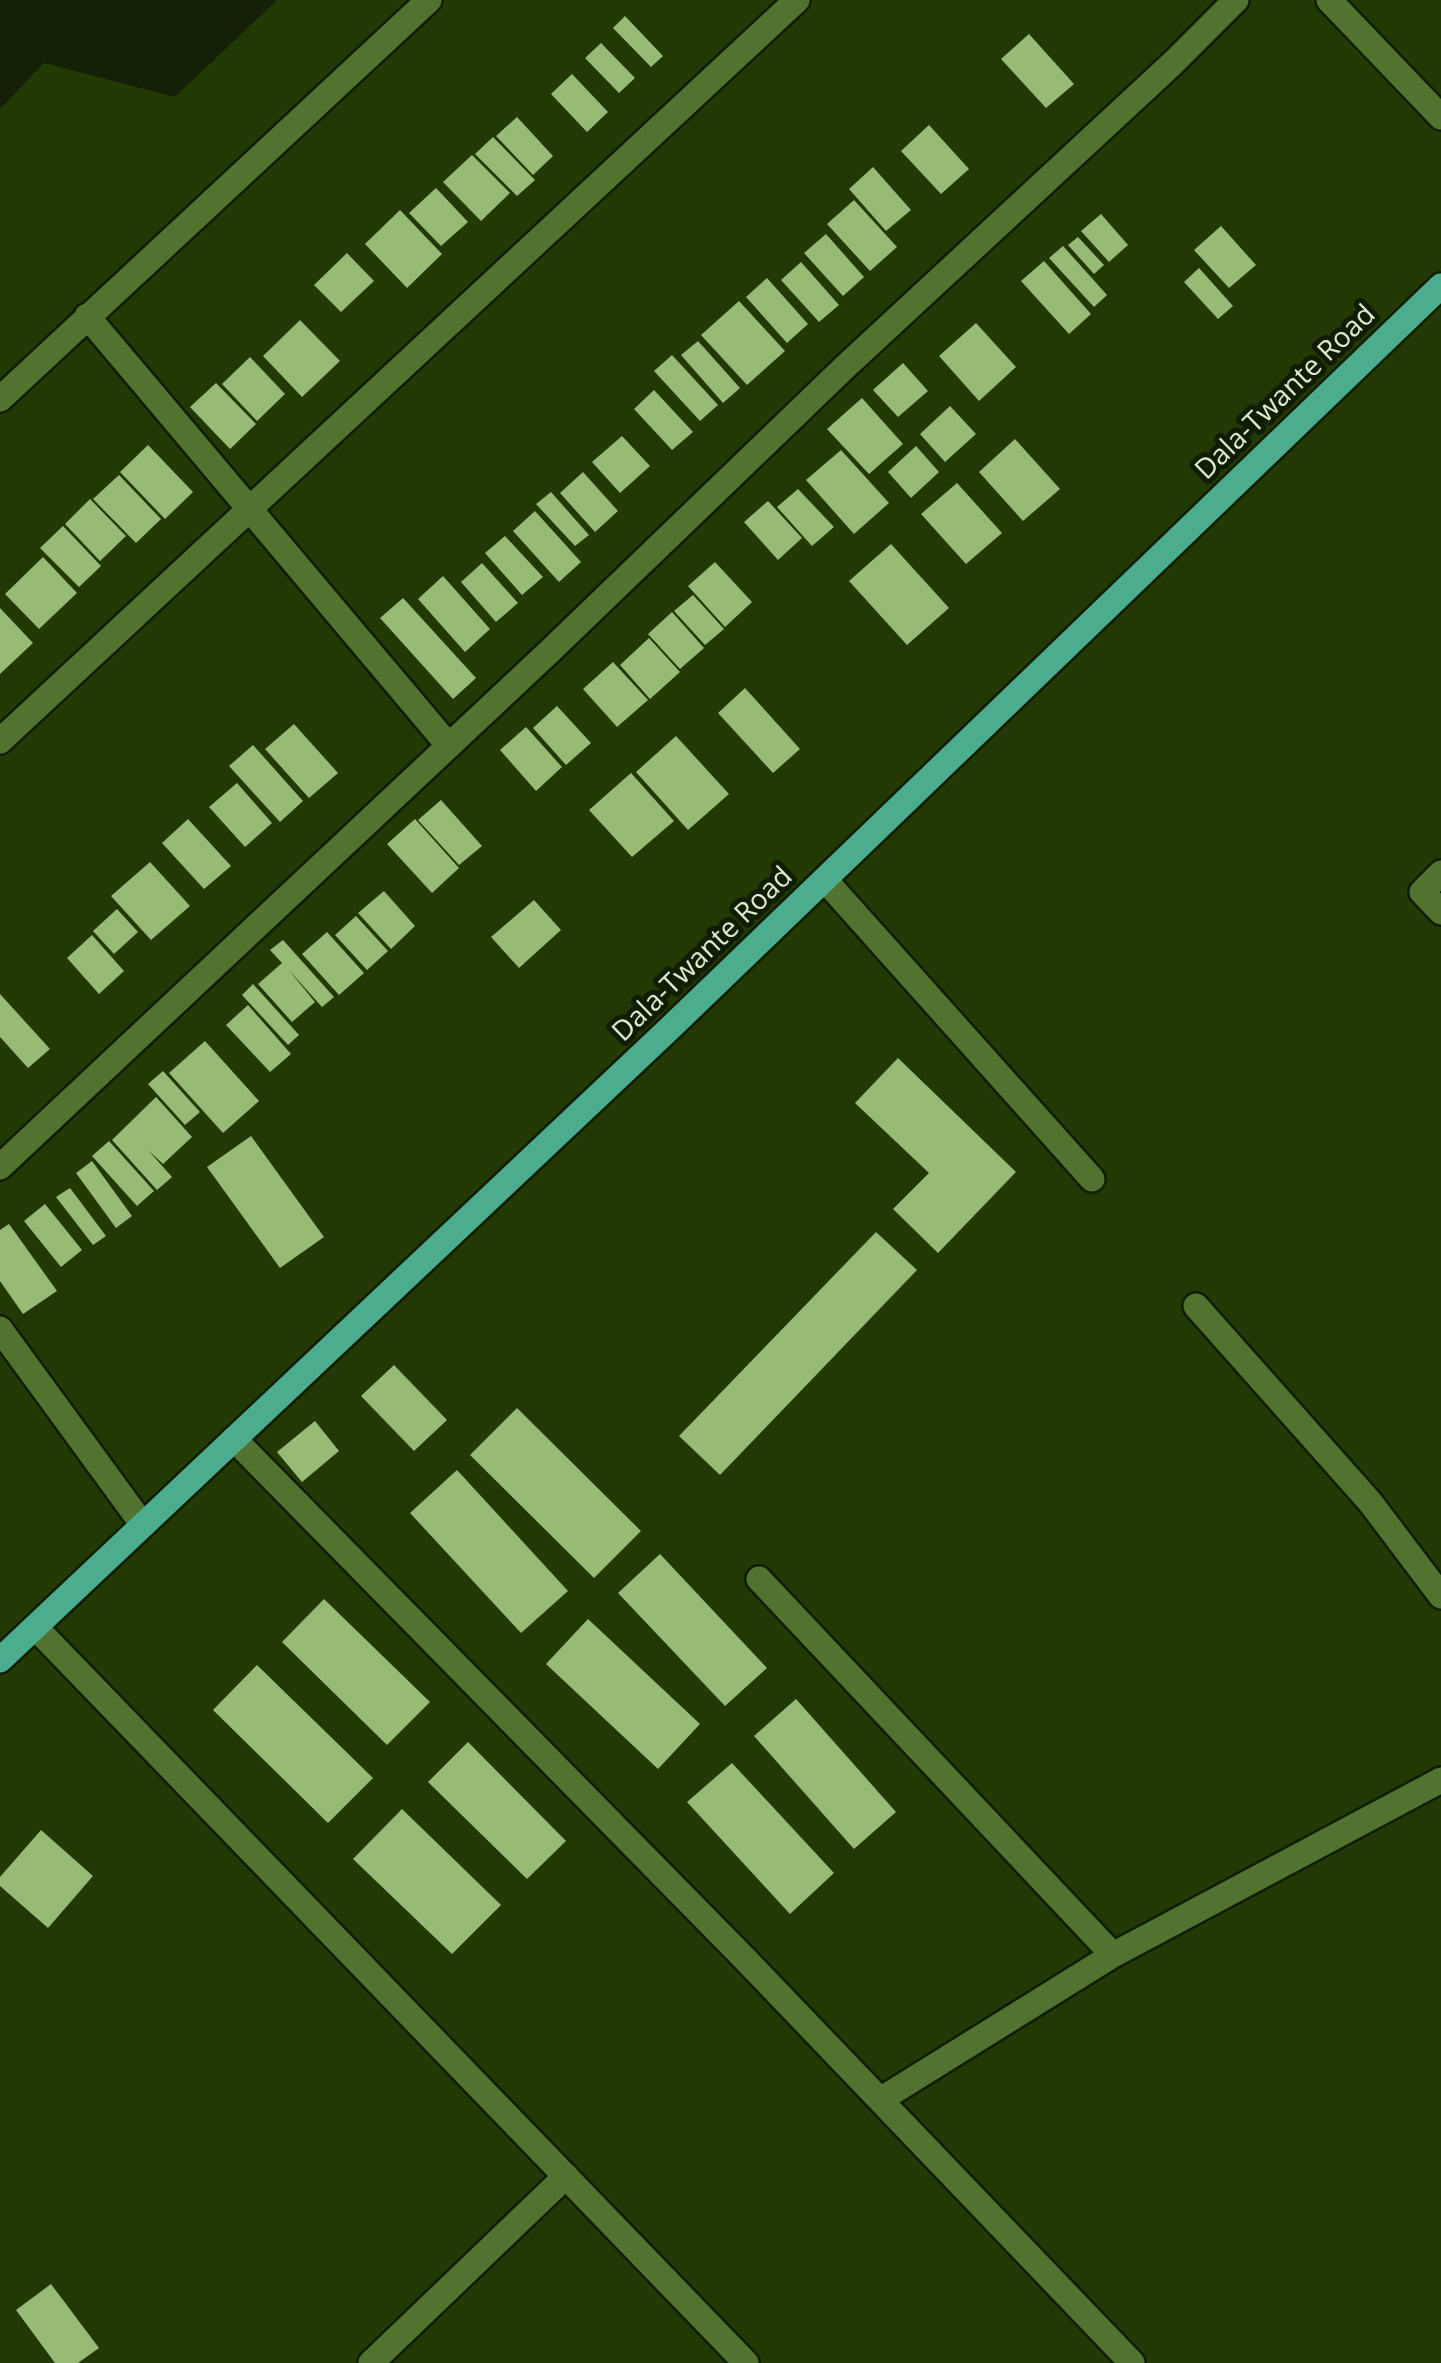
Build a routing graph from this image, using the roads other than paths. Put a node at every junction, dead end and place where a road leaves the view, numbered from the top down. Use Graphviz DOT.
graph roads {
  1 [pos="429,0"];
  2 [pos="797,0"];
  3 [pos="1236,0"];
  4 [pos="1329,0"];
  5 [pos="1441,117"];
  6 [pos="1441,286"];
  7 [pos="87,316"];
  8 [pos="0,399"];
  9 [pos="250,509"];
  10 [pos="0,741"];
  11 [pos="449,746"];
  12 [pos="1441,873"];
  13 [pos="825,880"];
  14 [pos="1441,912"];
  15 [pos="0,1167"];
  16 [pos="1092,1179"];
  17 [pos="1196,1306"];
  18 [pos="0,1329"];
  19 [pos="234,1439"];
  20 [pos="143,1525"];
  21 [pos="758,1578"];
  22 [pos="1441,1596"];
  23 [pos="35,1628"];
  24 [pos="0,1660"];
  25 [pos="1441,1780"];
  26 [pos="1113,1955"];
  27 [pos="880,2100"];
  28 [pos="566,2176"];
  29 [pos="371,2363"];
  30 [pos="746,2363"];
  31 [pos="1132,2363"];
  1 -- 7 [label="street"];
  2 -- 9 [label="street"];
  3 -- 11 [label="street"];
  4 -- 5 [label="street"];
  6 -- 13 [label="main road, Dala-Twante Road"];
  7 -- 8 [label="street"];
  7 -- 9 [label="street"];
  9 -- 10 [label="street"];
  9 -- 11 [label="street"];
  11 -- 15 [label="street"];
  12 -- 14 [label="street"];
  13 -- 16 [label="street"];
  13 -- 19 [label="main road, Dala-Twante Road"];
  17 -- 22 [label="street"];
  18 -- 20 [label="street"];
  19 -- 20 [label="main road, Dala-Twante Road"];
  19 -- 27 [label="street"];
  20 -- 23 [label="main road, Dala-Twante Road"];
  21 -- 26 [label="street"];
  23 -- 24 [label="main road, Dala-Twante Road"];
  23 -- 28 [label="street"];
  25 -- 26 [label="street"];
  26 -- 27 [label="street"];
  27 -- 31 [label="street"];
  28 -- 29 [label="street"];
  28 -- 30 [label="street"];
}
